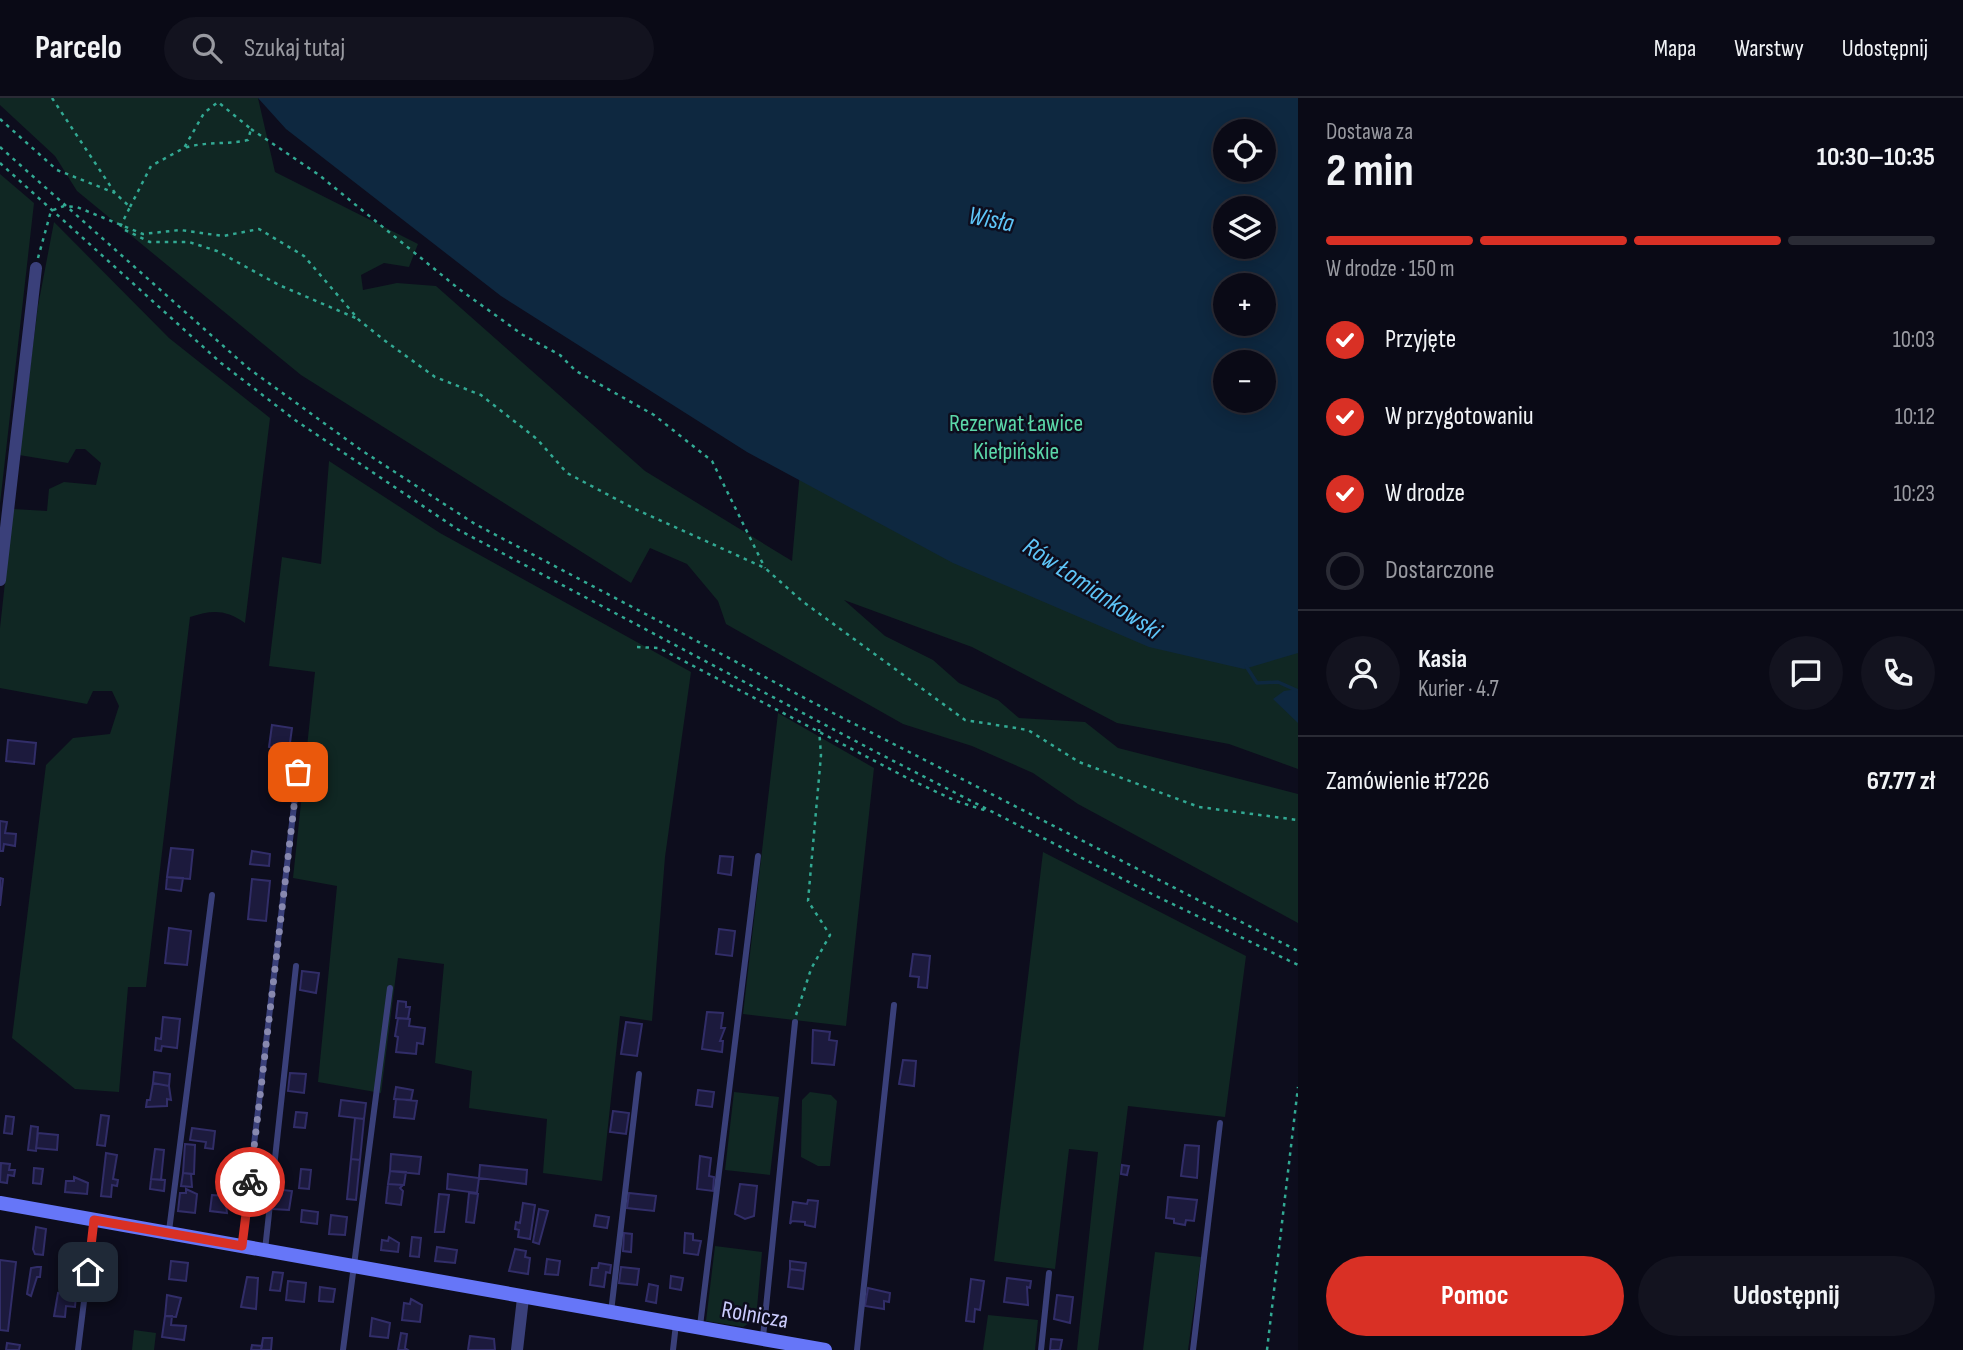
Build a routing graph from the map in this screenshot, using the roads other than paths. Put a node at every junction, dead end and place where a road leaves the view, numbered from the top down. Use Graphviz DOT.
graph roads {
  1 [pos="36,268"];
  2 [pos="0,580"];
  3 [pos="298,772"];
  4 [pos="758,856"];
  5 [pos="212,895"];
  6 [pos="296,966"];
  7 [pos="390,988"];
  8 [pos="894,1005"];
  9 [pos="795,1022"];
  10 [pos="639,1074"];
  11 [pos="1220,1123"];
  12 [pos="0,1203"];
  13 [pos="94,1220"];
  14 [pos="168,1233"];
  15 [pos="242,1246"];
  16 [pos="264,1250"];
  17 [pos="354,1267"];
  18 [pos="1049,1273"];
  19 [pos="523,1297"];
  20 [pos="611,1314"];
  21 [pos="676,1324"];
  22 [pos="700,1328"];
  23 [pos="762,1339"];
  24 [pos="78,1350"];
  25 [pos="343,1350"];
  26 [pos="517,1350"];
  27 [pos="673,1350"];
  28 [pos="825,1350"];
  29 [pos="857,1350"];
  30 [pos="1041,1350"];
  31 [pos="1193,1350"];
  1 -- 2 [label="street"];
  3 -- 15 [label="lane"];
  4 -- 22 [label="lane"];
  5 -- 14 [label="lane"];
  6 -- 16 [label="lane"];
  7 -- 17 [label="lane"];
  8 -- 29 [label="lane"];
  9 -- 23 [label="lane"];
  10 -- 20 [label="lane"];
  11 -- 31 [label="lane"];
  12 -- 13 [label="street, Rolnicza"];
  13 -- 14 [label="street, Rolnicza"];
  13 -- 24 [label="lane"];
  14 -- 15 [label="street, Rolnicza"];
  15 -- 16 [label="street, Rolnicza"];
  16 -- 17 [label="street, Rolnicza"];
  17 -- 19 [label="street, Rolnicza"];
  17 -- 25 [label="lane"];
  18 -- 30 [label="lane"];
  19 -- 20 [label="street, Rolnicza"];
  19 -- 26 [label="street"];
  20 -- 21 [label="street, Rolnicza"];
  21 -- 22 [label="street, Rolnicza"];
  21 -- 27 [label="lane"];
  22 -- 23 [label="street, Rolnicza"];
  23 -- 28 [label="street, Rolnicza"];
}
